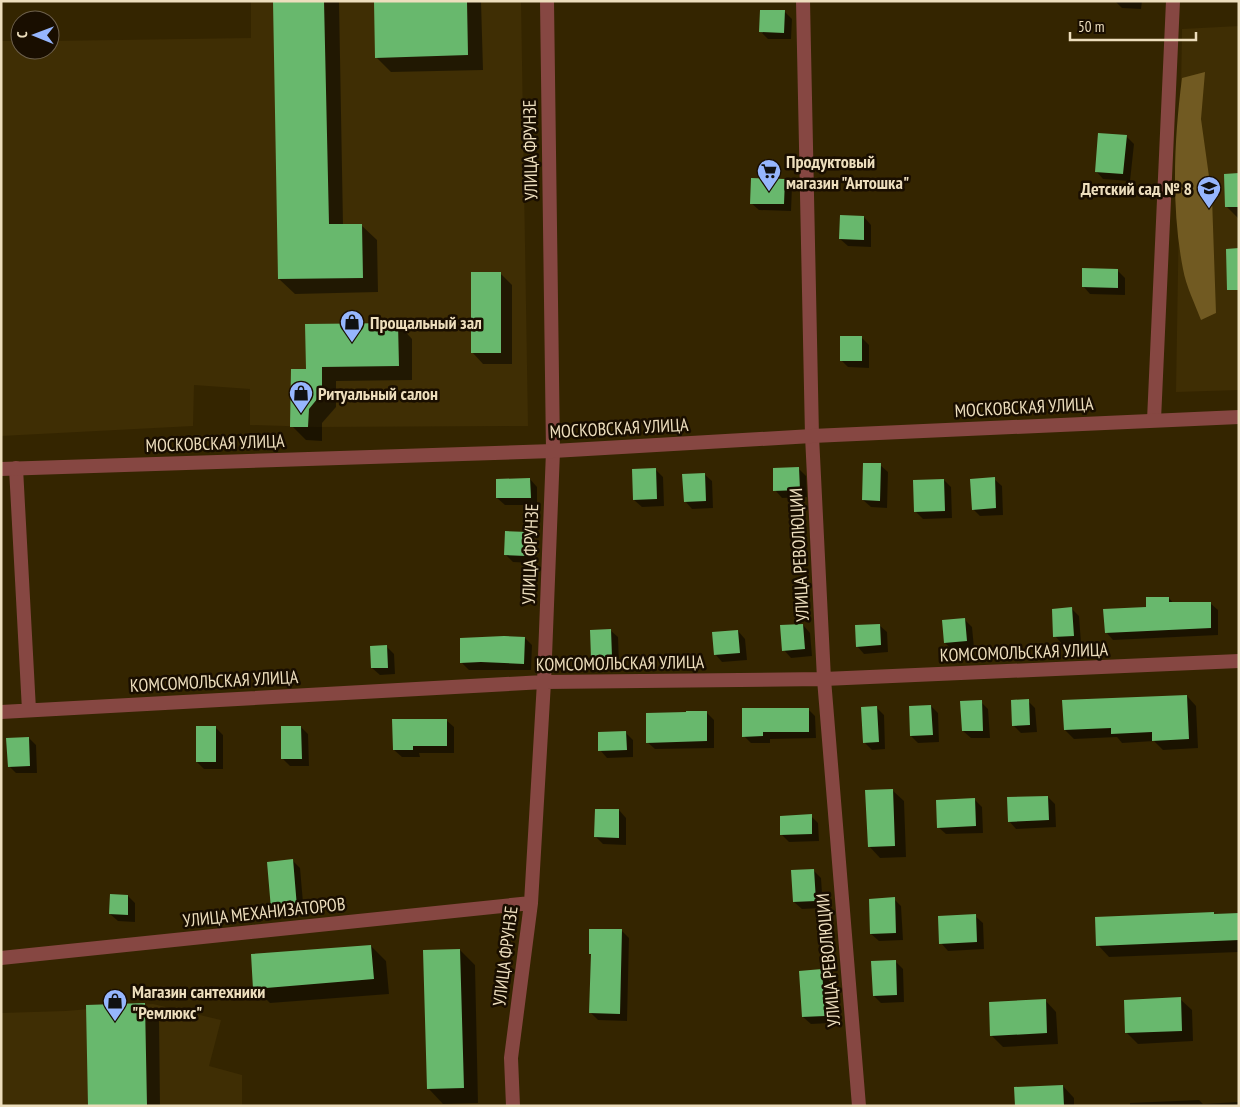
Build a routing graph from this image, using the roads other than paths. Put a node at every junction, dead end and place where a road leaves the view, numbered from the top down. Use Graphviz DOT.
graph roads {
  1 [pos="547,1"];
  2 [pos="804,1"];
  3 [pos="1173,1"];
  4 [pos="1239,417"];
  5 [pos="1154,420"];
  6 [pos="812,436"];
  7 [pos="553,451"];
  8 [pos="16,468"];
  9 [pos="1,469"];
  10 [pos="1239,661"];
  11 [pos="824,679"];
  12 [pos="544,682"];
  13 [pos="29,710"];
  14 [pos="1,712"];
  15 [pos="531,903"];
  16 [pos="1,958"];
  17 [pos="513,1106"];
  18 [pos="859,1106"];
  1 -- 7 [label="street, УЛИЦА ФРУНЗЕ"];
  2 -- 6 [label="street, УЛИЦА РЕВОЛЮЦИИ"];
  3 -- 5 [label="street"];
  4 -- 5 [label="street, МОСКОВСКАЯ УЛИЦА"];
  5 -- 6 [label="street, МОСКОВСКАЯ УЛИЦА"];
  6 -- 7 [label="street, МОСКОВСКАЯ УЛИЦА"];
  6 -- 11 [label="street, УЛИЦА РЕВОЛЮЦИИ"];
  7 -- 8 [label="street, МОСКОВСКАЯ УЛИЦА"];
  7 -- 12 [label="street, УЛИЦА ФРУНЗЕ"];
  8 -- 9 [label="street, МОСКОВСКАЯ УЛИЦА"];
  8 -- 13 [label="street"];
  10 -- 11 [label="street, КОМСОМОЛЬСКАЯ УЛИЦА"];
  11 -- 12 [label="street, КОМСОМОЛЬСКАЯ УЛИЦА"];
  11 -- 18 [label="street, УЛИЦА РЕВОЛЮЦИИ"];
  12 -- 13 [label="street, КОМСОМОЛЬСКАЯ УЛИЦА"];
  12 -- 15 [label="street, УЛИЦА ФРУНЗЕ"];
  13 -- 14 [label="street, КОМСОМОЛЬСКАЯ УЛИЦА"];
  15 -- 16 [label="street, УЛИЦА МЕХАНИЗАТОРОВ"];
  15 -- 17 [label="street, УЛИЦА ФРУНЗЕ"];
}
